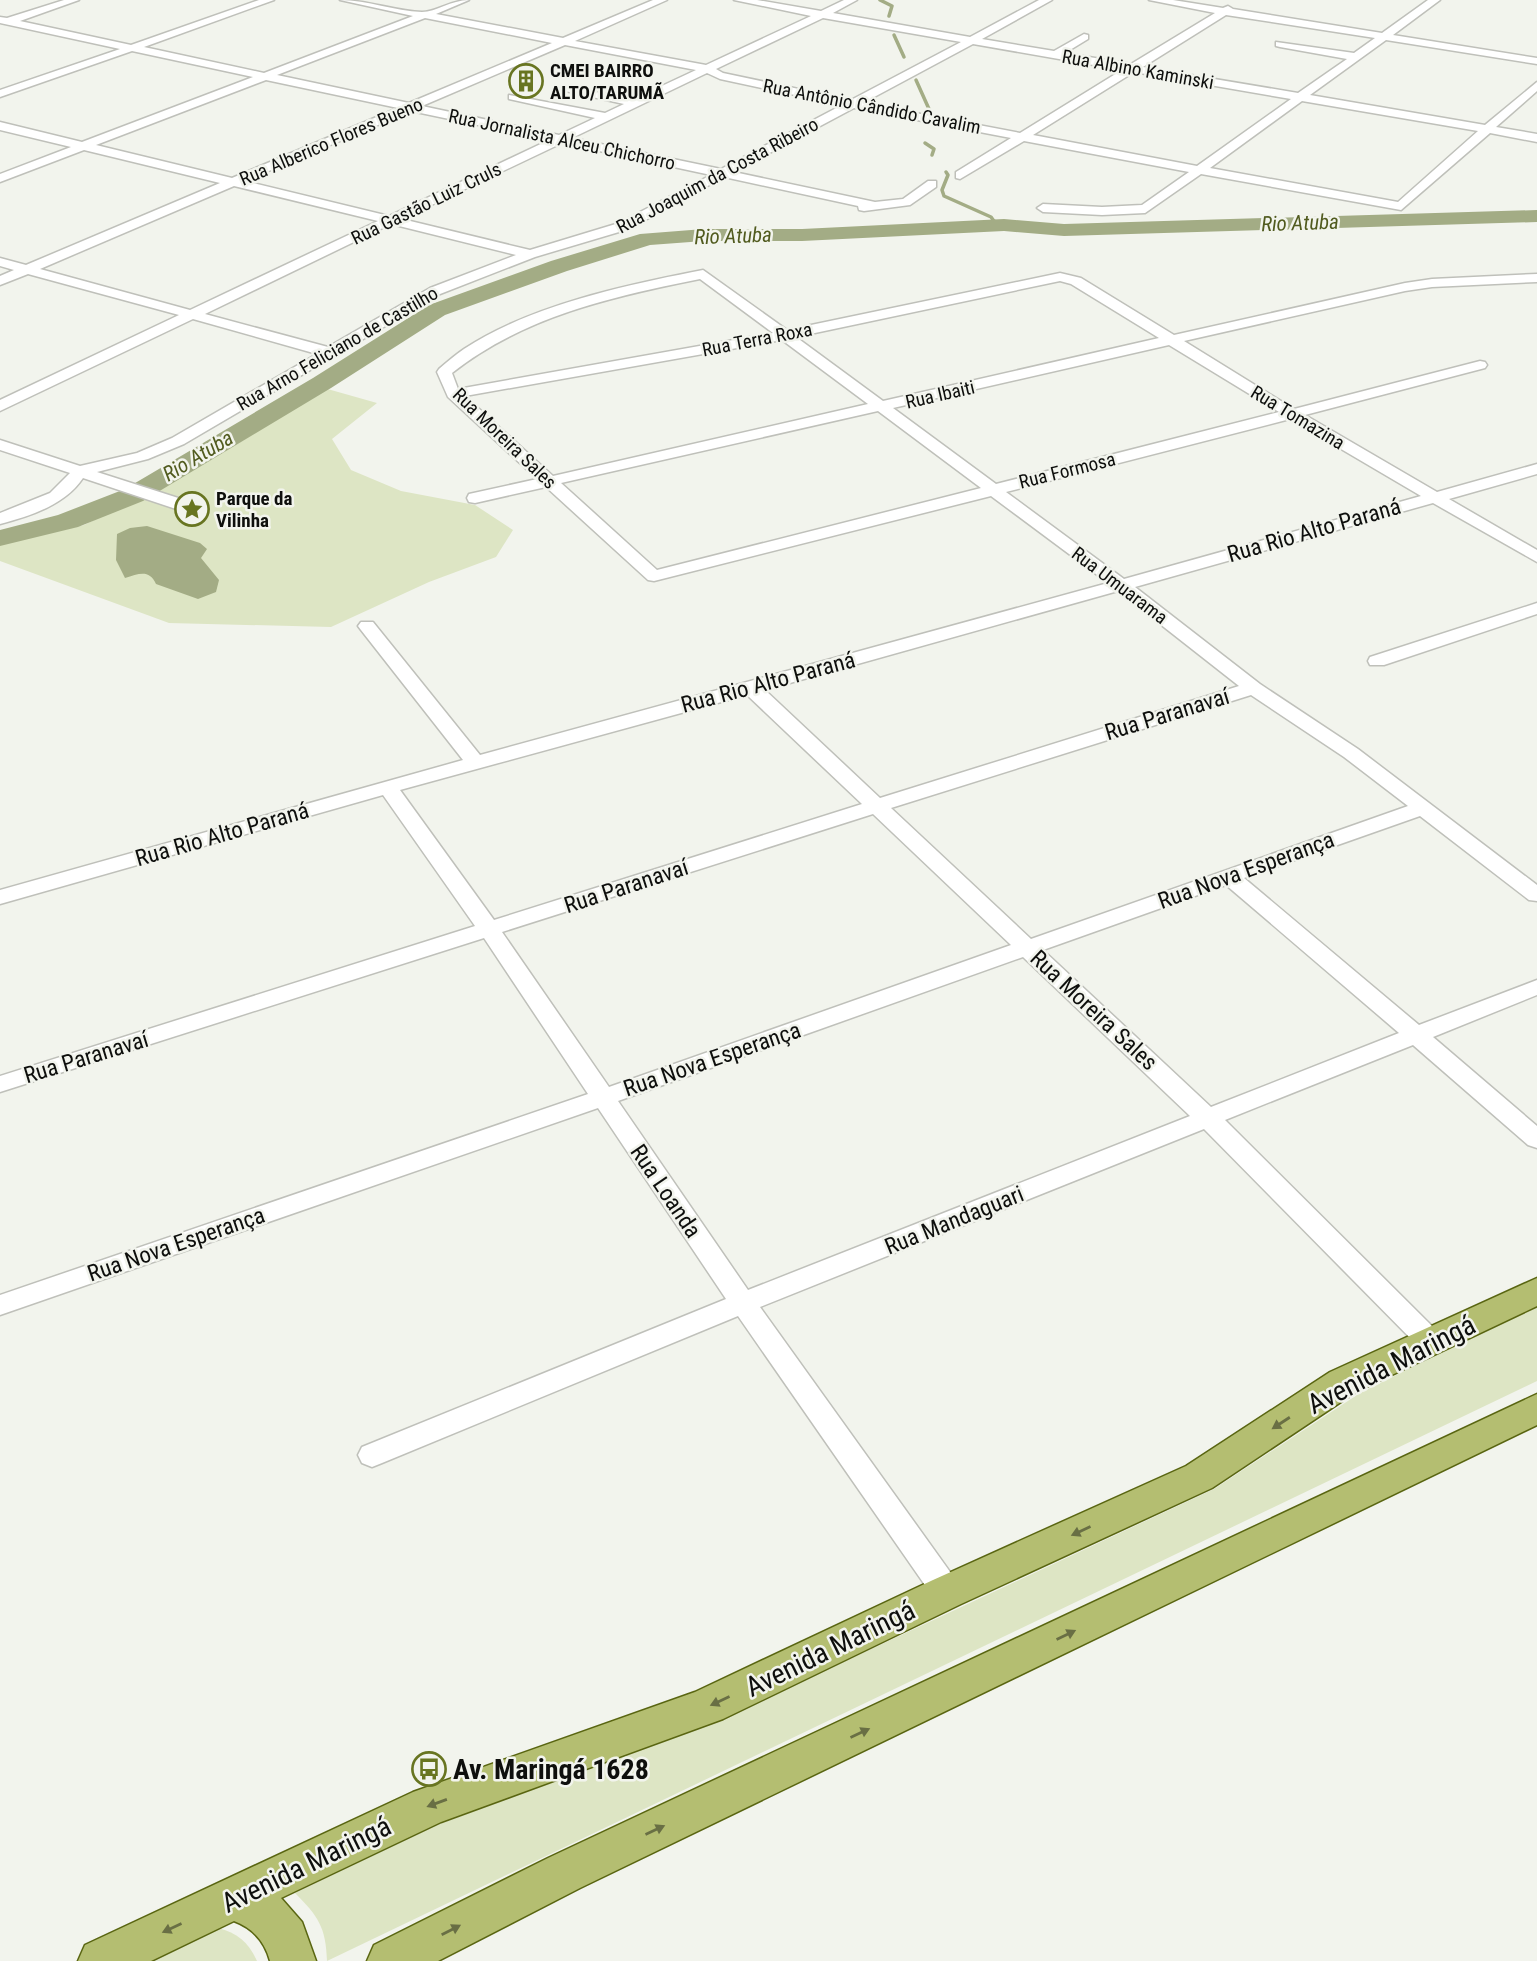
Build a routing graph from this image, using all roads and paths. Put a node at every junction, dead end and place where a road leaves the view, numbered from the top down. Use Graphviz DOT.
graph roads {
  1 [pos="74,0"];
  2 [pos="269,0"];
  3 [pos="345,0"];
  4 [pos="464,0"];
  5 [pos="662,0"];
  6 [pos="738,0"];
  7 [pos="852,0"];
  8 [pos="1046,0"];
  9 [pos="1154,0"];
  10 [pos="1243,0"];
  11 [pos="1435,0"];
  12 [pos="1225,11"];
  13 [pos="822,14"];
  14 [pos="425,15"];
  15 [pos="3,22"];
  16 [pos="1084,37"];
  17 [pos="1384,37"];
  18 [pos="971,40"];
  19 [pos="564,41"];
  20 [pos="1280,44"];
  21 [pos="132,48"];
  22 [pos="1055,55"];
  23 [pos="1356,57"];
  24 [pos="1537,61"];
  25 [pos="1132,68"];
  26 [pos="707,69"];
  27 [pos="265,76"];
  28 [pos="1536,86"];
  29 [pos="567,90"];
  30 [pos="0,94"];
  31 [pos="513,97"];
  32 [pos="1300,97"];
  33 [pos="635,103"];
  34 [pos="856,103"];
  35 [pos="410,107"];
  36 [pos="606,117"];
  37 [pos="0,126"];
  38 [pos="1487,130"];
  39 [pos="1023,136"];
  40 [pos="1537,138"];
  41 [pos="560,139"];
  42 [pos="83,146"];
  43 [pos="1200,170"];
  44 [pos="722,173"];
  45 [pos="960,175"];
  46 [pos="0,178"];
  47 [pos="233,183"];
  48 [pos="932,184"];
  49 [pos="877,206"];
  50 [pos="1043,208"];
  51 [pos="836,209"];
  52 [pos="389,220"];
  53 [pos="530,254"];
  54 [pos="0,262"];
  55 [pos="28,269"];
  56 [pos="703,274"];
  57 [pos="1060,277"];
  58 [pos="1537,278"];
  59 [pos="0,281"];
  60 [pos="192,314"];
  61 [pos="784,335"];
  62 [pos="1173,341"];
  63 [pos="328,352"];
  64 [pos="1480,365"];
  65 [pos="453,394"];
  66 [pos="0,406"];
  67 [pos="880,407"];
  68 [pos="1293,414"];
  69 [pos="0,445"];
  70 [pos="1537,469"];
  71 [pos="80,471"];
  72 [pos="549,481"];
  73 [pos="993,489"];
  74 [pos="1433,496"];
  75 [pos="475,498"];
  76 [pos="191,508"];
  77 [pos="0,519"];
  78 [pos="1537,557"];
  79 [pos="654,576"];
  80 [pos="1120,584"];
  81 [pos="1537,608"];
  82 [pos="367,626"];
  83 [pos="1377,661"];
  84 [pos="749,686"];
  85 [pos="1253,688"];
  86 [pos="476,764"];
  87 [pos="388,788"];
  88 [pos="874,805"];
  89 [pos="1422,808"];
  90 [pos="1229,876"];
  91 [pos="1537,895"];
  92 [pos="0,897"];
  93 [pos="490,931"];
  94 [pos="1028,948"];
  95 [pos="1537,987"];
  96 [pos="1416,1035"];
  97 [pos="0,1084"];
  98 [pos="602,1098"];
  99 [pos="1209,1119"];
  100 [pos="1537,1139"];
  101 [pos="1537,1291"];
  102 [pos="743,1303"];
  103 [pos="0,1305"];
  104 [pos="1430,1341"];
  105 [pos="1537,1408"];
  106 [pos="372,1455"];
  107 [pos="947,1592"];
  108 [pos="234,1899"];
  109 [pos="101,1961"];
  110 [pos="293,1961"];
  111 [pos="390,1961"];
  1 -- 15 [label="street"];
  2 -- 21 [label="street"];
  3 -- 14 [label="street, Rua Antônio Cândido Cavalim"];
  4 -- 14 [label="street"];
  5 -- 19 [label="street, Rua Alberico Flores Bueno"];
  6 -- 13 [label="street, Rua Albino Kaminski"];
  7 -- 13 [label="street, Rua Gastão Luiz Cruls"];
  8 -- 18 [label="street, Rua Joaquim da Costa Ribeiro"];
  9 -- 12 [label="street"];
  10 -- 12 [label="street"];
  11 -- 17 [label="street"];
  12 -- 17 [label="street"];
  12 -- 25 [label="street"];
  13 -- 18 [label="street, Rua Albino Kaminski"];
  13 -- 26 [label="street, Rua Gastão Luiz Cruls"];
  14 -- 19 [label="street, Rua Antônio Cândido Cavalim"];
  14 -- 27 [label="street"];
  15 -- 21 [label="street, Rua Jornalista Alceu Chichorro"];
  16 -- 22 [label="street"];
  17 -- 23 [label="street"];
  17 -- 24 [label="street"];
  18 -- 22 [label="street, Rua Albino Kaminski"];
  18 -- 34 [label="street, Rua Joaquim da Costa Ribeiro"];
  19 -- 26 [label="street, Rua Antônio Cândido Cavalim"];
  19 -- 35 [label="street, Rua Alberico Flores Bueno"];
  20 -- 23 [label="street"];
  21 -- 27 [label="street, Rua Jornalista Alceu Chichorro"];
  21 -- 30 [label="street"];
  22 -- 25 [label="street, Rua Albino Kaminski"];
  23 -- 32 [label="street"];
  25 -- 32 [label="street, Rua Albino Kaminski"];
  25 -- 39 [label="street"];
  26 -- 33 [label="street, Rua Gastão Luiz Cruls"];
  26 -- 34 [label="street, Rua Antônio Cândido Cavalim"];
  27 -- 35 [label="street, Rua Jornalista Alceu Chichorro"];
  27 -- 42 [label="street"];
  28 -- 38 [label="street"];
  29 -- 33 [label="street"];
  31 -- 36 [label="street"];
  32 -- 38 [label="street, Rua Albino Kaminski"];
  32 -- 43 [label="street"];
  33 -- 36 [label="street, Rua Gastão Luiz Cruls"];
  34 -- 39 [label="street, Rua Antônio Cândido Cavalim"];
  34 -- 44 [label="street, Rua Joaquim da Costa Ribeiro"];
  35 -- 41 [label="street, Rua Jornalista Alceu Chichorro"];
  35 -- 47 [label="street, Rua Alberico Flores Bueno"];
  36 -- 41 [label="street, Rua Gastão Luiz Cruls"];
  37 -- 42 [label="street"];
  38 -- 40 [label="street, Rua Albino Kaminski"];
  38 -- 43 [label="street, Rua Antônio Cândido Cavalim"];
  39 -- 43 [label="street, Rua Antônio Cândido Cavalim"];
  39 -- 45 [label="street"];
  41 -- 44 [label="street, Rua Jornalista Alceu Chichorro"];
  41 -- 52 [label="street, Rua Gastão Luiz Cruls"];
  42 -- 46 [label="street"];
  42 -- 47 [label="street"];
  43 -- 50 [label="street"];
  44 -- 49 [label="street, Rua Jornalista Alceu Chichorro"];
  44 -- 53 [label="street, Rua Joaquim da Costa Ribeiro"];
  47 -- 52 [label="street"];
  47 -- 55 [label="street, Rua Alberico Flores Bueno"];
  48 -- 49 [label="street"];
  49 -- 51 [label="street"];
  52 -- 53 [label="street"];
  52 -- 60 [label="street, Rua Gastão Luiz Cruls"];
  53 -- 63 [label="street, Rua Arno Feliciano de Castilho"];
  54 -- 55 [label="street"];
  55 -- 59 [label="street, Rua Alberico Flores Bueno"];
  55 -- 60 [label="street"];
  56 -- 61 [label="street, Rua Umuarama"];
  56 -- 65 [label="street, Rua Moreira Sales"];
  57 -- 61 [label="street, Rua Terra Roxa"];
  57 -- 62 [label="street, Rua Tomazina"];
  58 -- 62 [label="street, Rua Ibaiti"];
  60 -- 63 [label="street"];
  60 -- 66 [label="street, Rua Gastão Luiz Cruls"];
  61 -- 65 [label="street, Rua Terra Roxa"];
  61 -- 67 [label="street, Rua Umuarama"];
  62 -- 67 [label="street, Rua Ibaiti"];
  62 -- 68 [label="street, Rua Tomazina"];
  63 -- 71 [label="street, Rua Arno Feliciano de Castilho"];
  64 -- 68 [label="street, Rua Formosa"];
  65 -- 72 [label="street, Rua Moreira Sales"];
  67 -- 72 [label="street, Rua Ibaiti"];
  67 -- 73 [label="street, Rua Umuarama"];
  68 -- 73 [label="street, Rua Formosa"];
  68 -- 74 [label="street, Rua Tomazina"];
  69 -- 71 [label="street"];
  70 -- 74 [label="street, Rua Rio Alto Paraná"];
  71 -- 76 [label="street"];
  71 -- 77 [label="street"];
  72 -- 75 [label="street, Rua Ibaiti"];
  72 -- 79 [label="street, Rua Moreira Sales"];
  73 -- 79 [label="street, Rua Formosa"];
  73 -- 80 [label="street, Rua Umuarama"];
  74 -- 78 [label="street, Rua Tomazina"];
  74 -- 80 [label="street, Rua Rio Alto Paraná"];
  80 -- 84 [label="street, Rua Rio Alto Paraná"];
  80 -- 85 [label="street, Rua Umuarama"];
  81 -- 83 [label="street"];
  82 -- 86 [label="street"];
  84 -- 86 [label="street, Rua Rio Alto Paraná"];
  84 -- 88 [label="street, Rua Moreira Sales"];
  85 -- 88 [label="street, Rua Paranavaí"];
  85 -- 89 [label="street, Rua Umuarama"];
  86 -- 87 [label="street, Rua Rio Alto Paraná"];
  87 -- 92 [label="street, Rua Rio Alto Paraná"];
  87 -- 93 [label="street, Rua Loanda"];
  88 -- 93 [label="street, Rua Paranavaí"];
  88 -- 94 [label="street, Rua Moreira Sales"];
  89 -- 90 [label="street, Rua Nova Esperança"];
  89 -- 91 [label="street, Rua Umuarama"];
  90 -- 94 [label="street, Rua Nova Esperança"];
  90 -- 96 [label="street"];
  93 -- 97 [label="street, Rua Paranavaí"];
  93 -- 98 [label="street, Rua Loanda"];
  94 -- 98 [label="street, Rua Nova Esperança"];
  94 -- 99 [label="street, Rua Moreira Sales"];
  95 -- 96 [label="street, Rua Mandaguari"];
  96 -- 99 [label="street, Rua Mandaguari"];
  96 -- 100 [label="street"];
  98 -- 102 [label="street, Rua Loanda"];
  98 -- 103 [label="street, Rua Nova Esperança"];
  99 -- 102 [label="street, Rua Mandaguari"];
  99 -- 104 [label="street, Rua Moreira Sales"];
  101 -- 104 [label="main road, Avenida Maringá"];
  102 -- 106 [label="street, Rua Mandaguari"];
  102 -- 107 [label="street, Rua Loanda"];
  104 -- 107 [label="main road, Avenida Maringá, one-way"];
  111 -- 105 [label="main road, one-way"];
  107 -- 108 [label="main road, Avenida Maringá, one-way"];
  108 -- 109 [label="main road, Avenida Maringá, one-way"];
  108 -- 110 [label="main road"];
}
